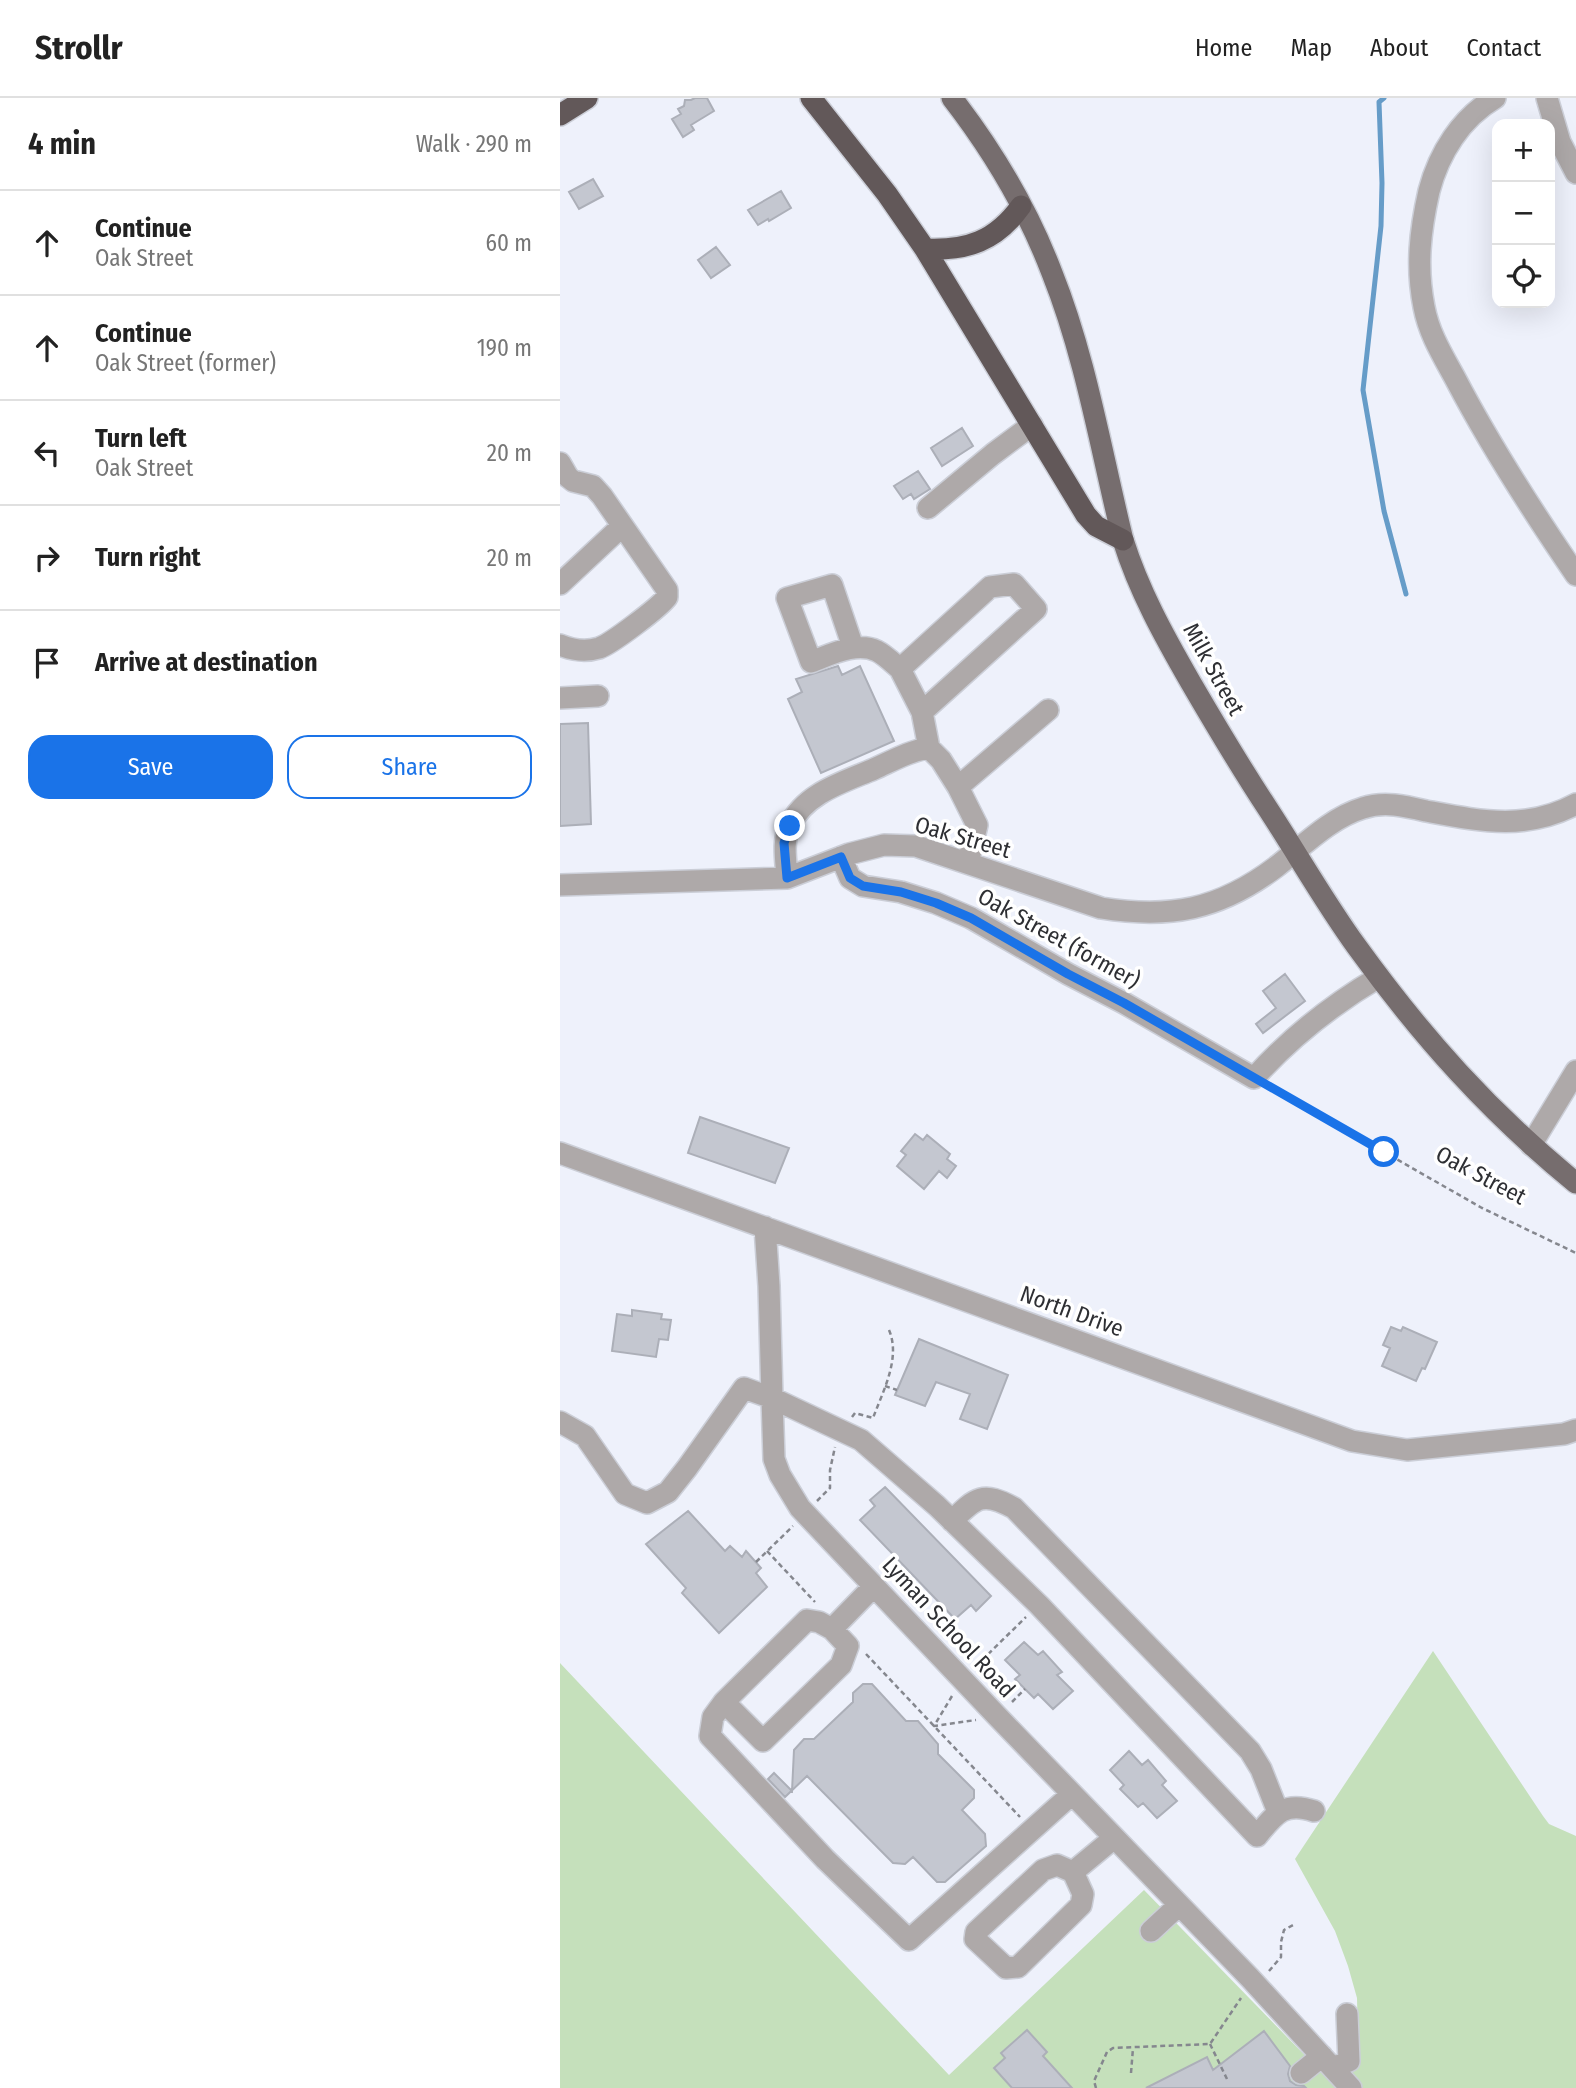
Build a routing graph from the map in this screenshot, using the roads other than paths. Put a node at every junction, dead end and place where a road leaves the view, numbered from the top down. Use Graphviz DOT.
graph roads {
  1 [pos="587,98"];
  2 [pos="811,98"];
  3 [pos="952,98"];
  4 [pos="1495,98"];
  5 [pos="1548,98"];
  6 [pos="560,115"];
  7 [pos="1576,173"];
  8 [pos="1021,206"];
  9 [pos="925,249"];
  10 [pos="1032,425"];
  11 [pos="563,475"];
  12 [pos="928,508"];
  13 [pos="621,527"];
  14 [pos="1123,540"];
  15 [pos="1568,548"];
  16 [pos="1576,575"];
  17 [pos="560,584"];
  18 [pos="560,645"];
  19 [pos="853,648"];
  20 [pos="900,668"];
  21 [pos="597,696"];
  22 [pos="560,698"];
  23 [pos="1048,710"];
  24 [pos="922,712"];
  25 [pos="929,748"];
  26 [pos="958,787"];
  27 [pos="1576,804"];
  28 [pos="1294,852"];
  29 [pos="841,857"];
  30 [pos="968,863"];
  31 [pos="787,878"];
  32 [pos="560,885"];
  33 [pos="1379,976"];
  34 [pos="1576,1071"];
  35 [pos="1531,1145"];
  36 [pos="560,1153"];
  37 [pos="1576,1183"];
  38 [pos="765,1227"];
  39 [pos="772,1398"];
  40 [pos="560,1422"];
  41 [pos="1576,1430"];
  42 [pos="953,1521"];
  43 [pos="874,1586"];
  44 [pos="834,1626"];
  45 [pos="724,1702"];
  46 [pos="1072,1794"];
  47 [pos="1314,1811"];
  48 [pos="1278,1812"];
  49 [pos="1114,1838"];
  50 [pos="1073,1872"];
  51 [pos="1179,1905"];
  52 [pos="1150,1931"];
  53 [pos="1347,2014"];
  54 [pos="1328,2062"];
  55 [pos="1301,2073"];
  56 [pos="1351,2088"];
  1 -- 6 [label="highway"];
  2 -- 9 [label="highway"];
  3 -- 8 [label="main road, Milk Street"];
  4 -- 15 [label="street"];
  5 -- 7 [label="street"];
  8 -- 9 [label="highway"];
  8 -- 14 [label="main road, Milk Street"];
  9 -- 10 [label="highway"];
  10 -- 12 [label="street"];
  10 -- 14 [label="highway"];
  11 -- 13 [label="street"];
  13 -- 17 [label="street"];
  13 -- 18 [label="street"];
  14 -- 28 [label="main road, Milk Street"];
  15 -- 16 [label="street"];
  19 -- 20 [label="street"];
  20 -- 24 [label="street"];
  20 -- 24 [label="street"];
  21 -- 22 [label="street"];
  23 -- 26 [label="street"];
  24 -- 25 [label="street"];
  25 -- 26 [label="street"];
  25 -- 31 [label="street"];
  26 -- 30 [label="street"];
  27 -- 28 [label="street, Oak Street"];
  28 -- 30 [label="street, Oak Street"];
  28 -- 33 [label="main road, Milk Street"];
  29 -- 30 [label="street, Oak Street"];
  29 -- 31 [label="street, Oak Street"];
  29 -- 33 [label="street, Oak Street (former)"];
  31 -- 32 [label="street, Oak Street"];
  33 -- 35 [label="main road, Milk Street"];
  34 -- 35 [label="street"];
  35 -- 37 [label="main road, Milk Street"];
  36 -- 38 [label="street, North Drive"];
  38 -- 39 [label="street, Lyman School Road"];
  38 -- 41 [label="street, North Drive"];
  39 -- 40 [label="street"];
  39 -- 42 [label="street"];
  39 -- 43 [label="street, Lyman School Road"];
  42 -- 48 [label="street"];
  42 -- 48 [label="street"];
  43 -- 44 [label="street"];
  43 -- 46 [label="street, Lyman School Road"];
  44 -- 45 [label="street"];
  44 -- 45 [label="street"];
  45 -- 46 [label="street"];
  46 -- 49 [label="street, Lyman School Road"];
  47 -- 48 [label="street"];
  49 -- 50 [label="street"];
  49 -- 51 [label="street, Lyman School Road"];
  50 -- 50 [label="street"];
  51 -- 52 [label="street"];
  51 -- 54 [label="street, Lyman School Road"];
  53 -- 54 [label="street"];
  54 -- 55 [label="street"];
  54 -- 56 [label="street, Lyman School Road"];
}
